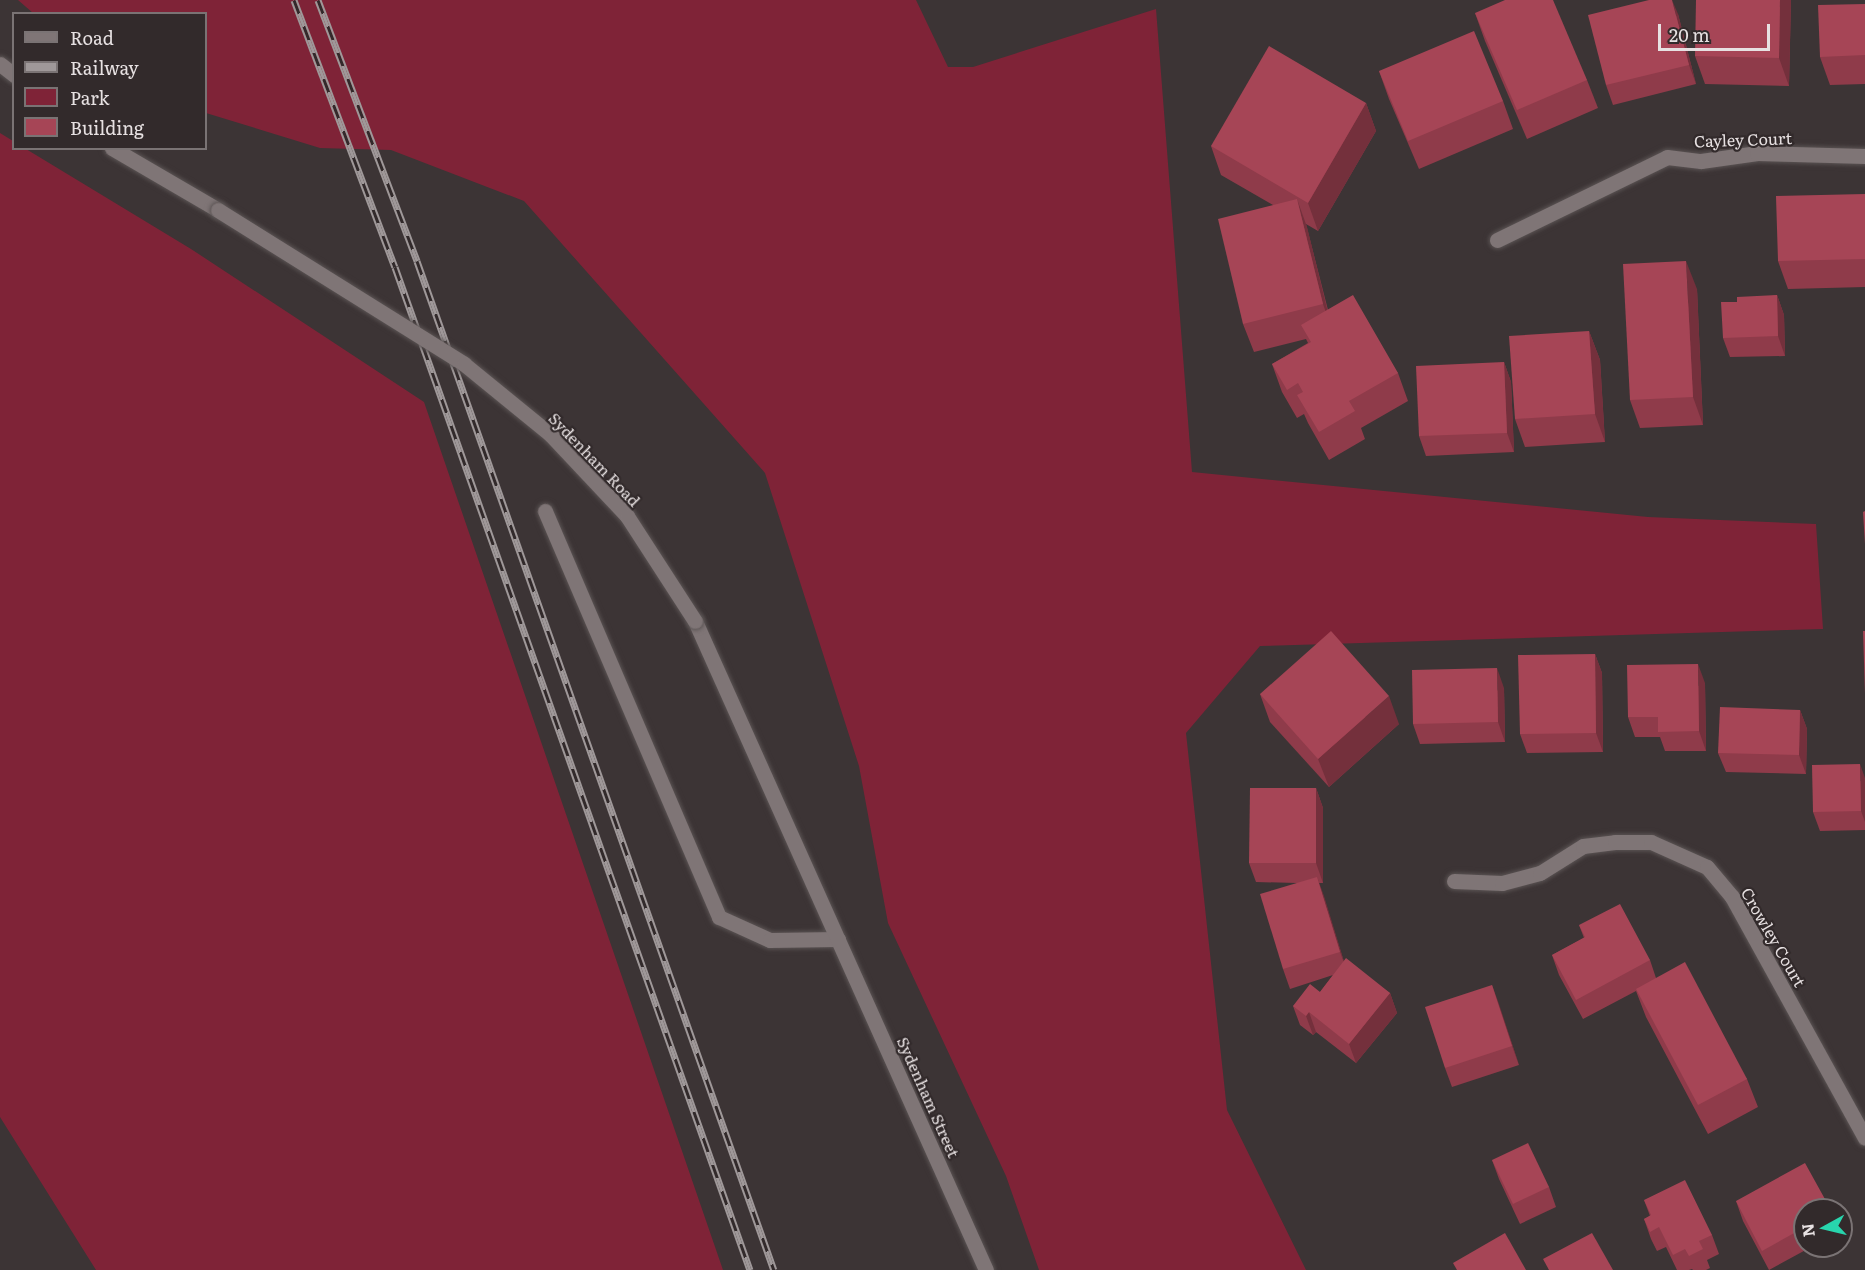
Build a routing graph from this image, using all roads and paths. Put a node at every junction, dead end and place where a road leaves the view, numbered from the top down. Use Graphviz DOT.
graph roads {
  1 [pos="0,64"];
  2 [pos="12,73"];
  3 [pos="115,150"];
  4 [pos="1865,156"];
  5 [pos="1497,240"];
  6 [pos="545,511"];
  7 [pos="1454,881"];
  8 [pos="838,939"];
  9 [pos="1865,1138"];
  10 [pos="986,1270"];
  1 -- 2 [label="main road"];
  3 -- 8 [label="main road, Sydenham Road, bridge"];
  4 -- 5 [label="main road, Cayley Court"];
  6 -- 8 [label="main road"];
  7 -- 9 [label="main road, Crowley Court"];
  8 -- 10 [label="main road, Sydenham Street"];
}
